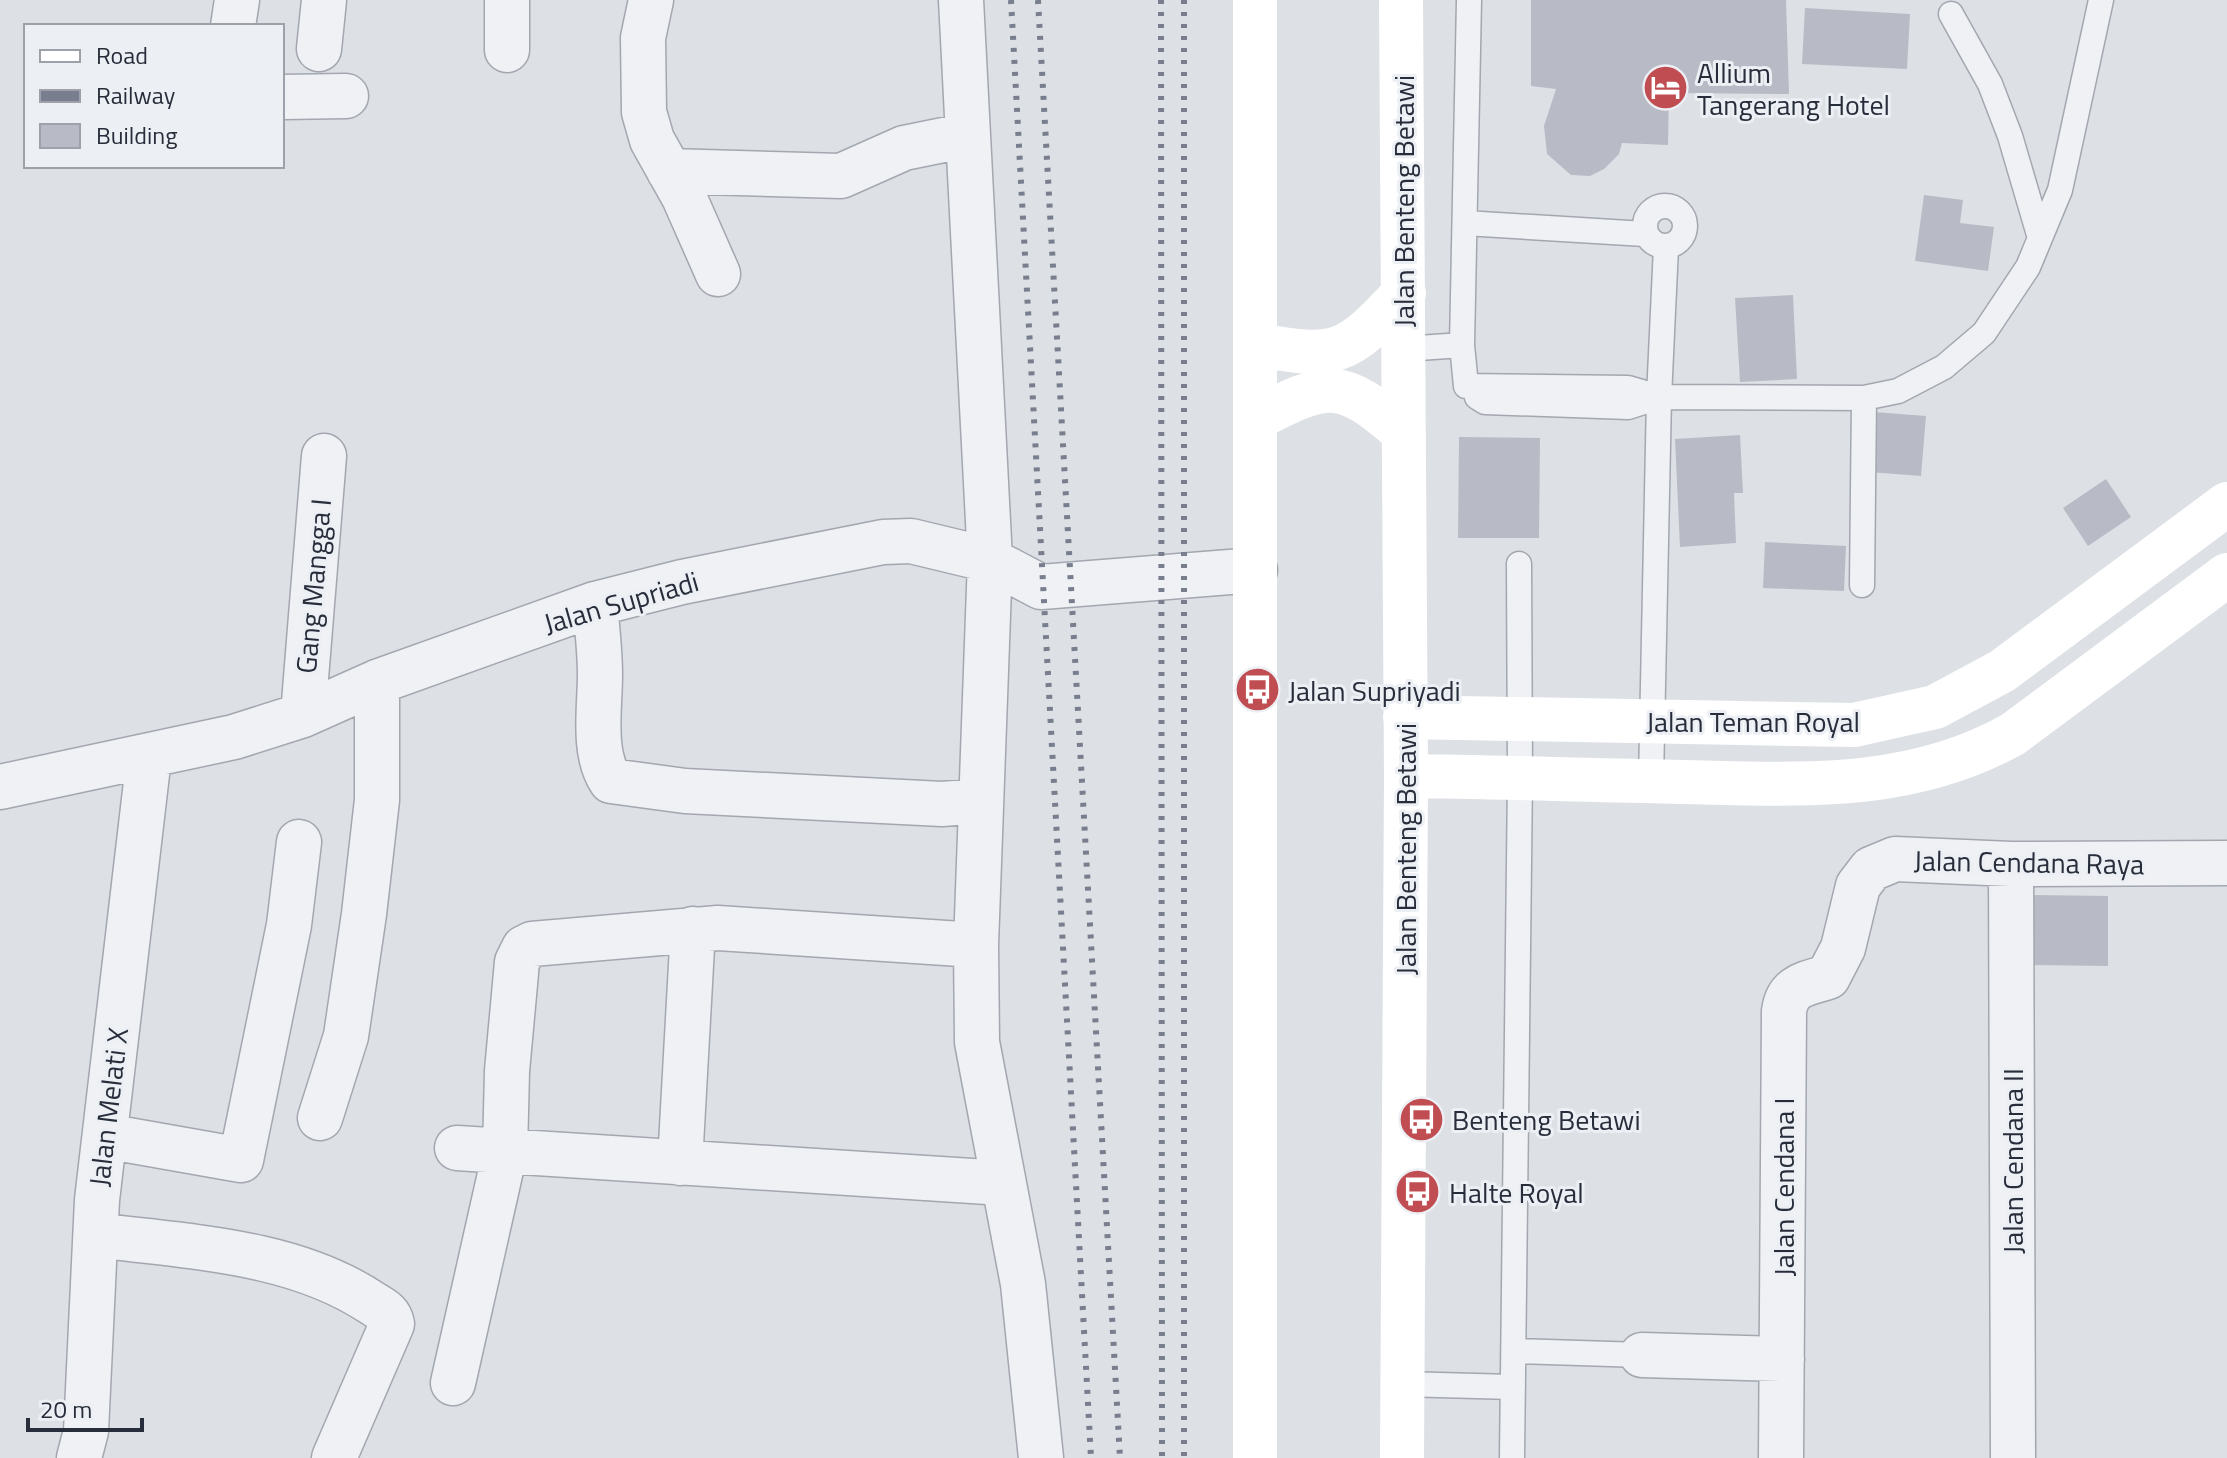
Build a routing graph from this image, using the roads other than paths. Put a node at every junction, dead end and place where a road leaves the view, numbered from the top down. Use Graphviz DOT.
graph roads {
  1 [pos="237,0"];
  2 [pos="324,0"];
  3 [pos="507,0"];
  4 [pos="651,0"];
  5 [pos="961,0"];
  6 [pos="1255,0"];
  7 [pos="1401,0"];
  8 [pos="1469,0"];
  9 [pos="2101,0"];
  10 [pos="1951,14"];
  11 [pos="233,24"];
  12 [pos="319,49"];
  13 [pos="507,50"];
  14 [pos="346,96"];
  15 [pos="284,97"];
  16 [pos="968,135"];
  17 [pos="669,171"];
  18 [pos="1465,223"];
  19 [pos="1645,234"];
  20 [pos="2040,238"];
  21 [pos="1666,247"];
  22 [pos="718,274"];
  23 [pos="1404,293"];
  24 [pos="1255,344"];
  25 [pos="1462,345"];
  26 [pos="1404,349"];
  27 [pos="1659,397"];
  28 [pos="1864,398"];
  29 [pos="1255,419"];
  30 [pos="1404,433"];
  31 [pos="324,456"];
  32 [pos="2227,504"];
  33 [pos="990,560"];
  34 [pos="1519,564"];
  35 [pos="1255,570"];
  36 [pos="2227,575"];
  37 [pos="1862,585"];
  38 [pos="595,604"];
  39 [pos="377,682"];
  40 [pos="303,715"];
  41 [pos="1405,717"];
  42 [pos="1519,717"];
  43 [pos="1568,719"];
  44 [pos="1653,721"];
  45 [pos="149,757"];
  46 [pos="1406,776"];
  47 [pos="1520,777"];
  48 [pos="1568,778"];
  49 [pos="1651,781"];
  50 [pos="0,787"];
  51 [pos="981,801"];
  52 [pos="299,842"];
  53 [pos="2227,863"];
  54 [pos="2011,864"];
  55 [pos="693,929"];
  56 [pos="976,945"];
  57 [pos="1843,948"];
  58 [pos="320,1118"];
  59 [pos="105,1136"];
  60 [pos="457,1148"];
  61 [pos="505,1152"];
  62 [pos="680,1163"];
  63 [pos="1003,1183"];
  64 [pos="96,1235"];
  65 [pos="1514,1351"];
  66 [pos="1642,1355"];
  67 [pos="1782,1359"];
  68 [pos="453,1383"];
  69 [pos="1402,1384"];
  70 [pos="1513,1387"];
  71 [pos="79,1458"];
  72 [pos="334,1458"];
  73 [pos="1041,1458"];
  74 [pos="1255,1458"];
  75 [pos="1402,1458"];
  76 [pos="1512,1458"];
  77 [pos="1781,1458"];
  78 [pos="2013,1458"];
  1 -- 11 [label="street"];
  2 -- 12 [label="street"];
  3 -- 13 [label="street"];
  4 -- 17 [label="street"];
  5 -- 16 [label="street"];
  6 -- 24 [label="main road"];
  7 -- 23 [label="main road, Jalan Benteng Betawi"];
  8 -- 18 [label="lane"];
  9 -- 20 [label="lane"];
  10 -- 20 [label="lane"];
  14 -- 15 [label="street"];
  16 -- 17 [label="street"];
  16 -- 33 [label="street"];
  17 -- 22 [label="street"];
  18 -- 19 [label="lane"];
  18 -- 25 [label="lane"];
  19 -- 21 [label="lane"];
  19 -- 21 [label="lane"];
  20 -- 28 [label="lane"];
  21 -- 27 [label="lane"];
  23 -- 24 [label="main road"];
  23 -- 26 [label="main road, Jalan Benteng Betawi"];
  24 -- 29 [label="main road"];
  25 -- 26 [label="lane"];
  25 -- 27 [label="lane"];
  26 -- 30 [label="main road, Jalan Benteng Betawi"];
  27 -- 28 [label="lane"];
  27 -- 44 [label="lane"];
  28 -- 37 [label="lane"];
  29 -- 30 [label="main road"];
  29 -- 35 [label="main road"];
  30 -- 41 [label="main road, Jalan Benteng Betawi"];
  31 -- 40 [label="street, Gang Mangga I"];
  32 -- 44 [label="main road, Jalan Teman Royal"];
  33 -- 35 [label="street, Jalan Supriadi"];
  33 -- 38 [label="street, Jalan Supriadi"];
  33 -- 51 [label="street"];
  34 -- 42 [label="lane"];
  35 -- 74 [label="main road"];
  36 -- 49 [label="main road"];
  38 -- 39 [label="street, Jalan Supriadi"];
  38 -- 51 [label="street"];
  39 -- 40 [label="street, Jalan Supriadi"];
  39 -- 58 [label="street"];
  40 -- 45 [label="street, Jalan Supriadi"];
  41 -- 42 [label="main road, Jalan Teman Royal"];
  41 -- 46 [label="main road, Jalan Benteng Betawi"];
  42 -- 43 [label="main road, Jalan Teman Royal"];
  42 -- 47 [label="lane"];
  43 -- 44 [label="main road, Jalan Teman Royal"];
  43 -- 48 [label="main road"];
  44 -- 49 [label="lane"];
  45 -- 50 [label="street, Jalan Supriadi"];
  45 -- 59 [label="street, Jalan Melati X"];
  46 -- 47 [label="main road"];
  46 -- 69 [label="main road, Jalan Benteng Betawi"];
  47 -- 48 [label="main road"];
  47 -- 65 [label="lane"];
  48 -- 49 [label="main road"];
  51 -- 56 [label="street"];
  52 -- 59 [label="street"];
  53 -- 54 [label="street, Jalan Cendana Raya"];
  54 -- 57 [label="street, Jalan Cendana Raya"];
  54 -- 78 [label="street, Jalan Cendana II"];
  55 -- 56 [label="street"];
  55 -- 61 [label="street"];
  55 -- 62 [label="street"];
  56 -- 63 [label="street"];
  57 -- 67 [label="street, Jalan Cendana I"];
  59 -- 64 [label="street, Jalan Melati X"];
  60 -- 61 [label="street"];
  61 -- 62 [label="street"];
  61 -- 68 [label="street"];
  62 -- 63 [label="street"];
  63 -- 73 [label="street"];
  64 -- 71 [label="street, Jalan Melati X"];
  64 -- 72 [label="street"];
  65 -- 66 [label="lane"];
  65 -- 70 [label="lane"];
  66 -- 67 [label="street"];
  67 -- 77 [label="street, Jalan Cendana I"];
  69 -- 70 [label="lane"];
  69 -- 75 [label="main road, Jalan Benteng Betawi"];
  70 -- 76 [label="lane"];
}
